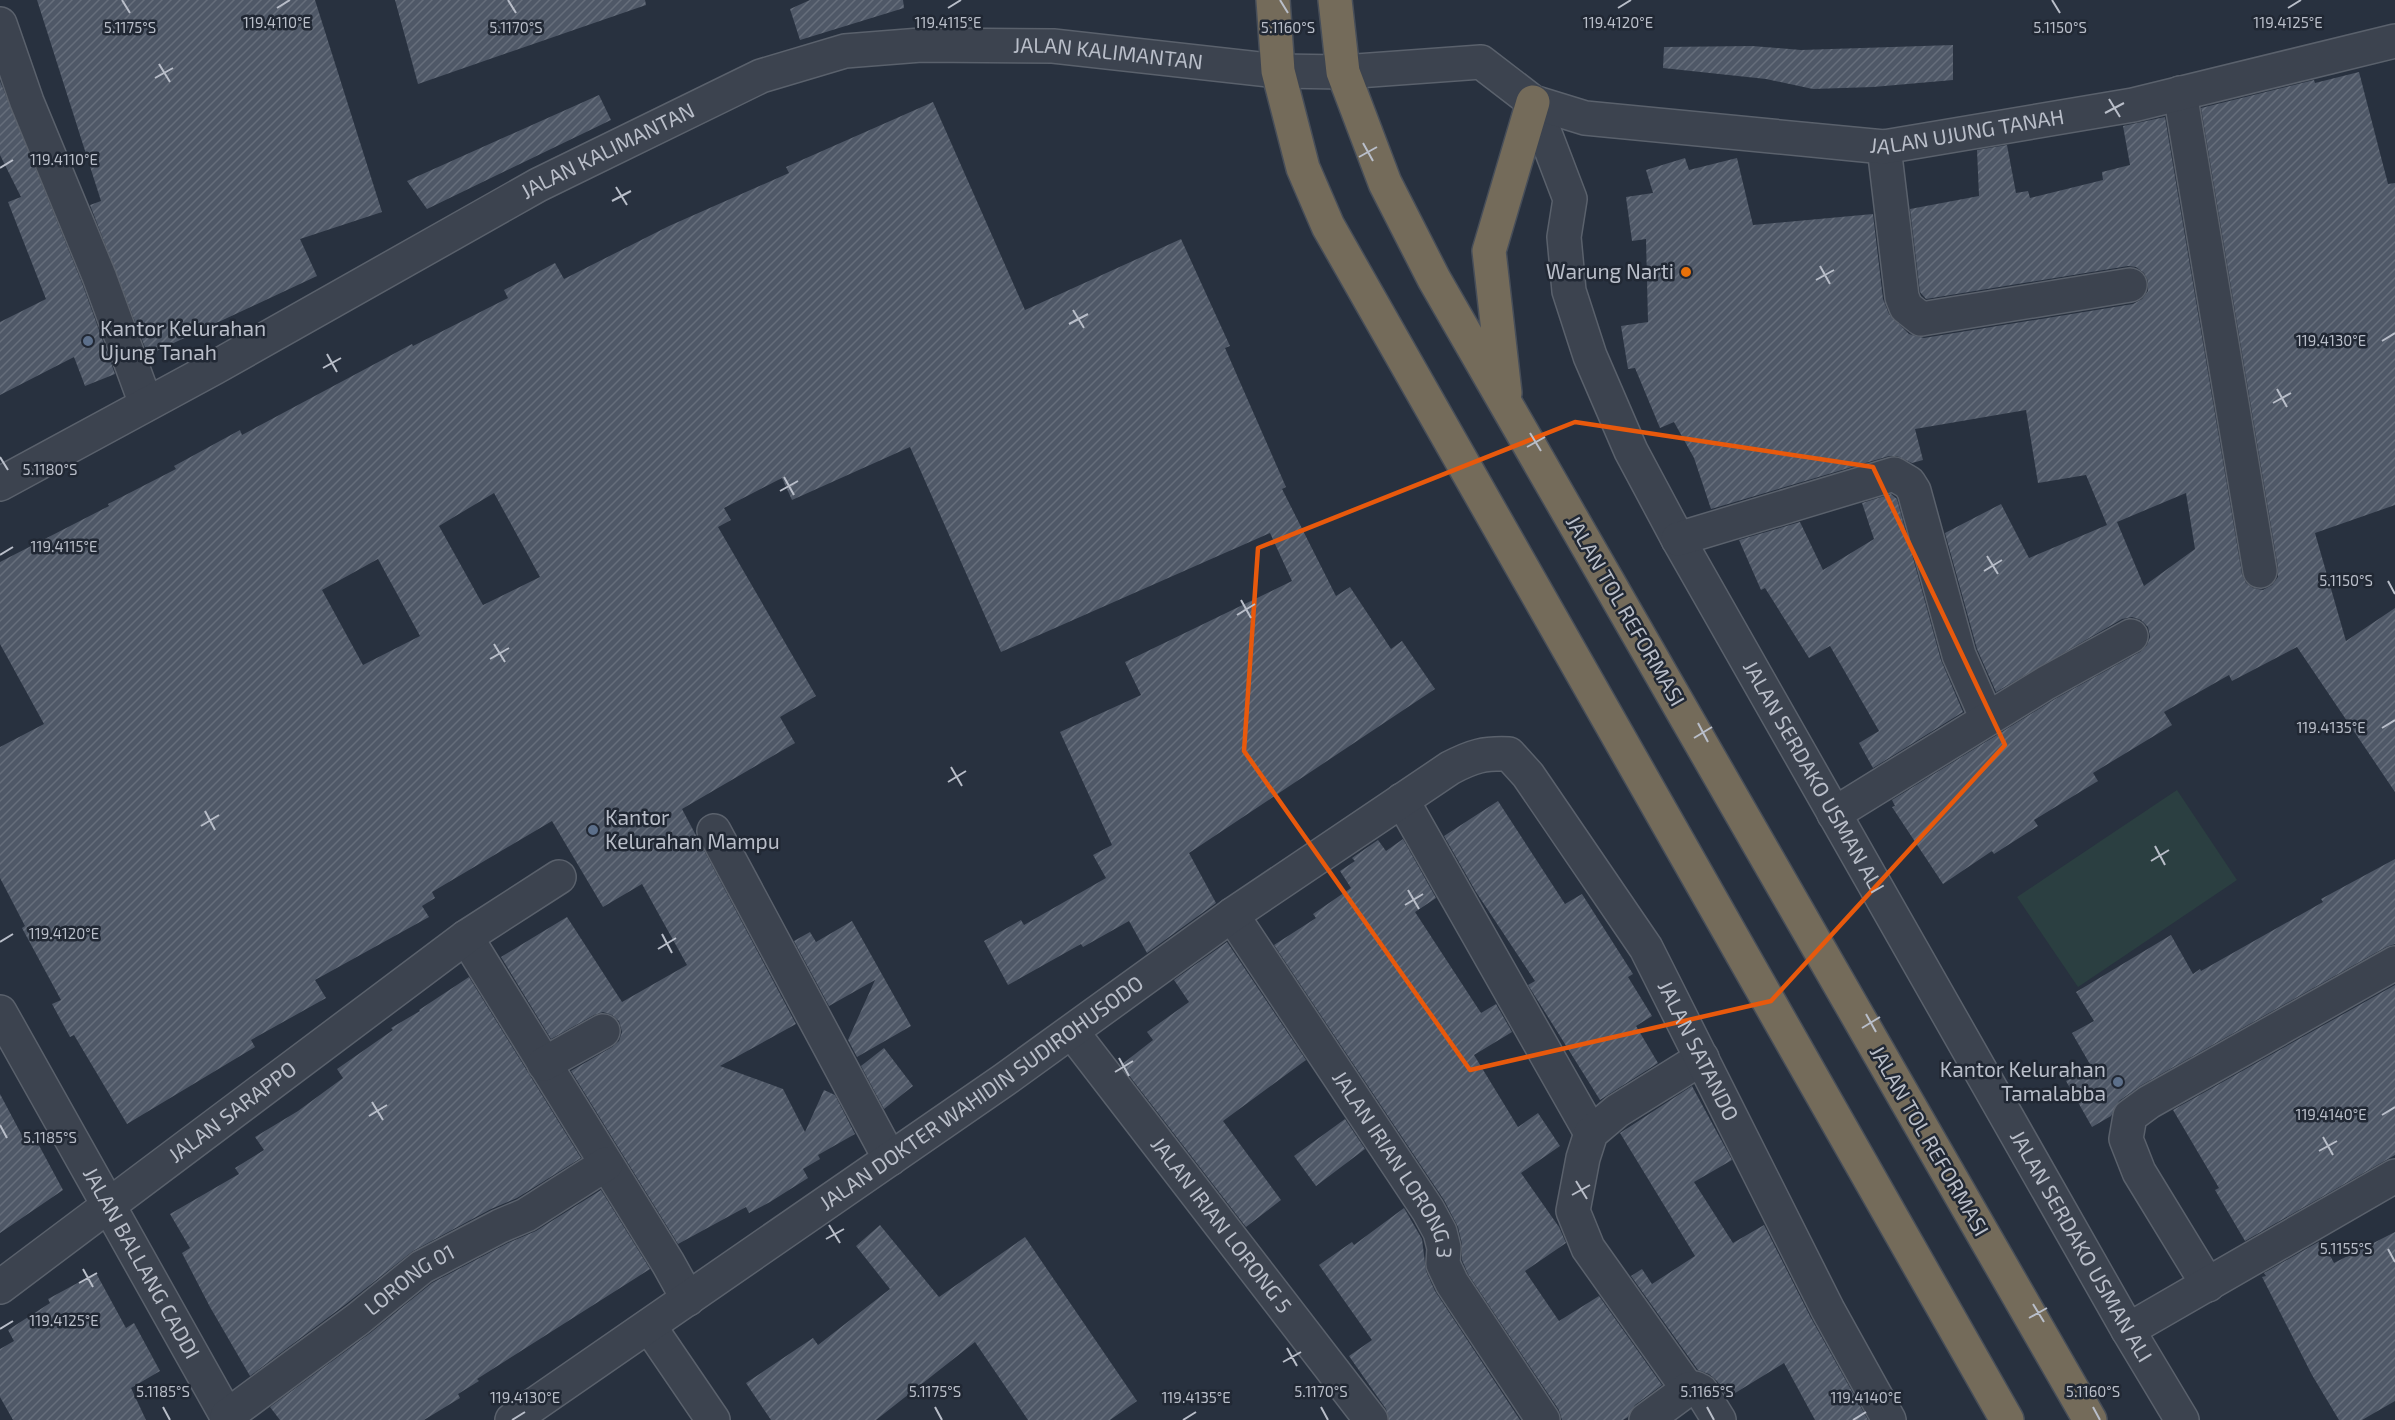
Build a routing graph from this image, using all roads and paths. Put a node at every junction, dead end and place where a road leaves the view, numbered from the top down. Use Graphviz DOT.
graph roads {
  1 [pos="1273,0"];
  2 [pos="1335,0"];
  3 [pos="0,24"];
  4 [pos="2395,41"];
  5 [pos="1278,71"];
  6 [pos="1343,72"];
  7 [pos="2180,93"];
  8 [pos="1533,102"];
  9 [pos="1884,147"];
  10 [pos="2130,285"];
  11 [pos="146,404"];
  12 [pos="1507,405"];
  13 [pos="0,484"];
  14 [pos="1678,539"];
  15 [pos="2260,571"];
  16 [pos="2131,636"];
  17 [pos="1987,719"];
  18 [pos="1450,768"];
  19 [pos="1402,800"];
  20 [pos="1834,814"];
  21 [pos="714,831"];
  22 [pos="559,877"];
  23 [pos="1232,915"];
  24 [pos="466,938"];
  25 [pos="2395,963"];
  26 [pos="0,1012"];
  27 [pos="603,1031"];
  28 [pos="1072,1032"];
  29 [pos="1701,1059"];
  30 [pos="544,1064"];
  31 [pos="1591,1132"];
  32 [pos="890,1159"];
  33 [pos="606,1164"];
  34 [pos="2395,1176"];
  35 [pos="108,1207"];
  36 [pos="2208,1285"];
  37 [pos="0,1287"];
  38 [pos="688,1299"];
  39 [pos="649,1326"];
  40 [pos="2128,1330"];
  41 [pos="1688,1389"];
  42 [pos="228,1418"];
  43 [pos="512,1420"];
  44 [pos="713,1420"];
  45 [pos="1371,1420"];
  46 [pos="1543,1420"];
  47 [pos="1646,1420"];
  48 [pos="1719,1420"];
  49 [pos="1889,1420"];
  50 [pos="2007,1420"];
  51 [pos="2090,1420"];
  52 [pos="2182,1420"];
  1 -- 5 [label="highway"];
  2 -- 6 [label="highway, JALAN TOL REFORMASI"];
  3 -- 11 [label="street"];
  4 -- 7 [label="street, JALAN UJUNG TANAH"];
  5 -- 6 [label="street, JALAN KALIMANTAN"];
  5 -- 11 [label="street, JALAN KALIMANTAN"];
  5 -- 50 [label="highway"];
  6 -- 8 [label="street, JALAN KALIMANTAN"];
  6 -- 12 [label="highway, JALAN TOL REFORMASI"];
  7 -- 9 [label="street, JALAN UJUNG TANAH"];
  7 -- 15 [label="street"];
  8 -- 9 [label="street, JALAN UJUNG TANAH"];
  8 -- 12 [label="highway"];
  8 -- 14 [label="street, JALAN SERDAKO USMAN ALI"];
  9 -- 10 [label="street"];
  11 -- 13 [label="street, JALAN KALIMANTAN"];
  12 -- 51 [label="highway, JALAN TOL REFORMASI"];
  14 -- 17 [label="street"];
  14 -- 20 [label="street, JALAN SERDAKO USMAN ALI"];
  16 -- 17 [label="street"];
  17 -- 20 [label="street"];
  18 -- 19 [label="street, JALAN DOKTER WAHIDIN SUDIROHUSODO"];
  18 -- 29 [label="street, JALAN SATANDO"];
  19 -- 23 [label="street, JALAN DOKTER WAHIDIN SUDIROHUSODO"];
  19 -- 31 [label="street"];
  20 -- 40 [label="street, JALAN SERDAKO USMAN ALI"];
  21 -- 32 [label="street"];
  22 -- 24 [label="street, JALAN SARAPPO"];
  23 -- 28 [label="street, JALAN DOKTER WAHIDIN SUDIROHUSODO"];
  23 -- 46 [label="street, JALAN IRIAN LORONG 3"];
  24 -- 30 [label="street"];
  24 -- 35 [label="street, JALAN SARAPPO"];
  25 -- 36 [label="street"];
  26 -- 35 [label="street, JALAN BALLANG CADDI"];
  27 -- 30 [label="street"];
  28 -- 32 [label="street, JALAN DOKTER WAHIDIN SUDIROHUSODO"];
  28 -- 45 [label="street, JALAN IRIAN LORONG 5"];
  29 -- 31 [label="street"];
  29 -- 49 [label="street, JALAN SATANDO"];
  30 -- 33 [label="street"];
  31 -- 41 [label="street"];
  32 -- 38 [label="street, JALAN DOKTER WAHIDIN SUDIROHUSODO"];
  33 -- 38 [label="street"];
  33 -- 42 [label="street, LORONG 01"];
  34 -- 36 [label="street"];
  35 -- 37 [label="street, JALAN SARAPPO"];
  35 -- 42 [label="street, JALAN BALLANG CADDI"];
  36 -- 40 [label="street"];
  38 -- 39 [label="street, JALAN DOKTER WAHIDIN SUDIROHUSODO"];
  39 -- 43 [label="street, JALAN DOKTER WAHIDIN SUDIROHUSODO"];
  39 -- 44 [label="street"];
  40 -- 52 [label="street, JALAN SERDAKO USMAN ALI"];
  41 -- 47 [label="street"];
  41 -- 48 [label="street"];
}
